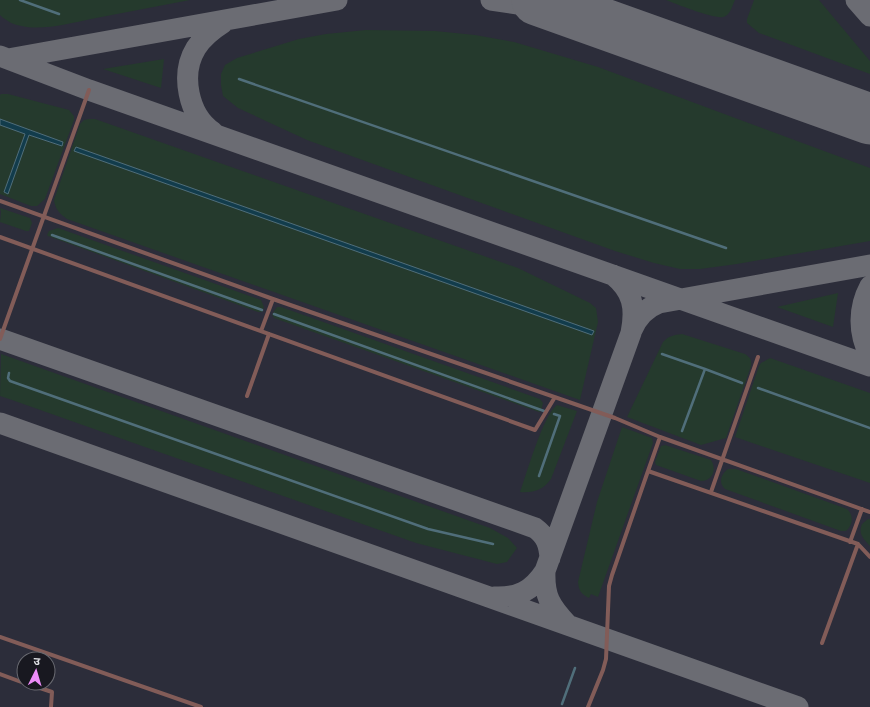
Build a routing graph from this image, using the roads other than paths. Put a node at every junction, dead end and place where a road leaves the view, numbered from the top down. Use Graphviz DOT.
graph roads {
  1 [pos="89,90"];
  2 [pos="0,201"];
  3 [pos="43,217"];
  4 [pos="0,237"];
  5 [pos="32,249"];
  6 [pos="273,299"];
  7 [pos="261,331"];
  8 [pos="269,334"];
  9 [pos="0,339"];
  10 [pos="758,357"];
  11 [pos="247,396"];
  12 [pos="555,397"];
  13 [pos="660,437"];
  14 [pos="723,460"];
  15 [pos="648,471"];
  16 [pos="711,492"];
  17 [pos="862,509"];
  18 [pos="870,512"];
  19 [pos="850,542"];
  20 [pos="858,544"];
  21 [pos="870,557"];
  22 [pos="0,636"];
  23 [pos="822,643"];
  24 [pos="0,674"];
  25 [pos="16,680"];
  26 [pos="49,691"];
  27 [pos="51,707"];
  28 [pos="201,707"];
  29 [pos="588,707"];
  1 -- 3 [label="lane"];
  2 -- 3 [label="lane"];
  3 -- 5 [label="lane"];
  3 -- 6 [label="lane"];
  4 -- 5 [label="lane"];
  5 -- 7 [label="lane"];
  5 -- 9 [label="lane"];
  6 -- 7 [label="lane"];
  6 -- 12 [label="lane"];
  7 -- 8 [label="lane"];
  8 -- 11 [label="lane"];
  8 -- 12 [label="lane"];
  10 -- 14 [label="lane"];
  12 -- 13 [label="lane"];
  13 -- 14 [label="lane"];
  13 -- 15 [label="lane"];
  14 -- 16 [label="lane"];
  14 -- 17 [label="lane"];
  15 -- 16 [label="lane"];
  15 -- 29 [label="lane"];
  16 -- 19 [label="lane"];
  17 -- 18 [label="lane"];
  17 -- 19 [label="lane"];
  19 -- 20 [label="lane"];
  20 -- 21 [label="lane"];
  20 -- 23 [label="lane"];
  22 -- 28 [label="lane"];
  24 -- 25 [label="lane"];
  26 -- 27 [label="lane"];
}
